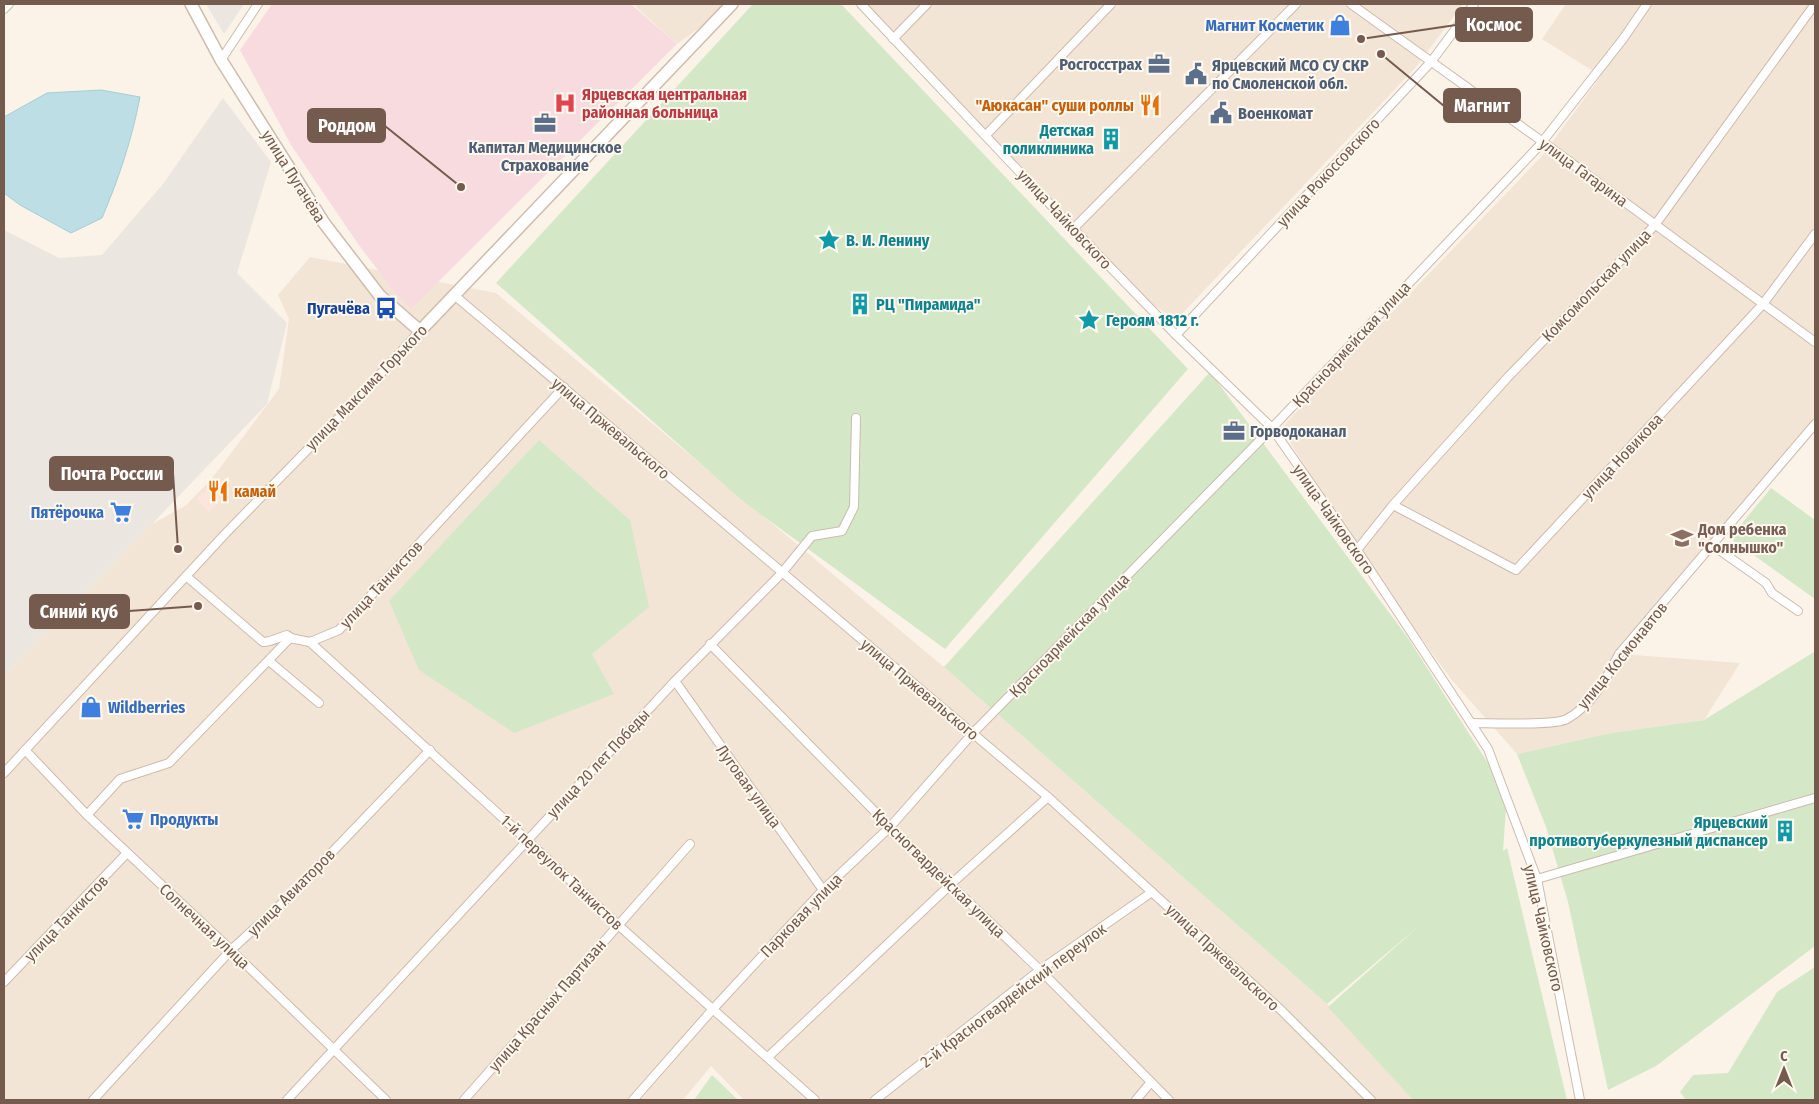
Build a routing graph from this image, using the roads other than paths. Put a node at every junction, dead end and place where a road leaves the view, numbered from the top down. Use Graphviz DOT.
graph roads {
  1 [pos="9,4"];
  2 [pos="191,4"];
  3 [pos="258,4"];
  4 [pos="732,4"];
  5 [pos="861,4"];
  6 [pos="927,4"];
  7 [pos="1111,4"];
  8 [pos="1296,4"];
  9 [pos="1351,4"];
  10 [pos="1474,4"];
  11 [pos="1647,4"];
  12 [pos="1815,4"];
  13 [pos="4,9"];
  14 [pos="893,39"];
  15 [pos="221,60"];
  16 [pos="1431,62"];
  17 [pos="986,135"];
  18 [pos="1543,142"];
  19 [pos="1655,224"];
  20 [pos="1073,229"];
  21 [pos="1815,234"];
  22 [pos="454,295"];
  23 [pos="1763,304"];
  24 [pos="420,331"];
  25 [pos="1176,335"];
  26 [pos="1815,342"];
  27 [pos="564,387"];
  28 [pos="856,418"];
  29 [pos="1815,424"];
  30 [pos="1272,428"];
  31 [pos="1393,505"];
  32 [pos="1712,545"];
  33 [pos="1357,550"];
  34 [pos="781,574"];
  35 [pos="186,576"];
  36 [pos="1798,611"];
  37 [pos="293,639"];
  38 [pos="310,642"];
  39 [pos="710,644"];
  40 [pos="269,661"];
  41 [pos="675,682"];
  42 [pos="319,703"];
  43 [pos="1472,723"];
  44 [pos="973,733"];
  45 [pos="25,750"];
  46 [pos="430,750"];
  47 [pos="4,773"];
  48 [pos="1048,797"];
  49 [pos="1815,798"];
  50 [pos="87,815"];
  51 [pos="890,827"];
  52 [pos="527,840"];
  53 [pos="690,844"];
  54 [pos="127,853"];
  55 [pos="1537,879"];
  56 [pos="950,885"];
  57 [pos="823,890"];
  58 [pos="1152,892"];
  59 [pos="617,924"];
  60 [pos="231,950"];
  61 [pos="1040,970"];
  62 [pos="4,982"];
  63 [pos="713,1009"];
  64 [pos="334,1050"];
  65 [pos="768,1057"];
  66 [pos="1151,1082"];
  67 [pos="93,1100"];
  68 [pos="287,1100"];
  69 [pos="386,1100"];
  70 [pos="464,1100"];
  71 [pos="633,1100"];
  72 [pos="815,1100"];
  73 [pos="875,1100"];
  74 [pos="1136,1100"];
  75 [pos="1169,1100"];
  76 [pos="1371,1100"];
  77 [pos="1580,1100"];
  1 -- 13 [label="street"];
  2 -- 15 [label="street, улица Пугачёва"];
  3 -- 15 [label="street"];
  4 -- 22 [label="street, улица Максима Горького"];
  5 -- 14 [label="street, улица Чайковского"];
  6 -- 14 [label="street"];
  7 -- 17 [label="street"];
  8 -- 20 [label="street"];
  9 -- 16 [label="street, улица Гагарина"];
  10 -- 16 [label="street, улица Рокоссовского"];
  11 -- 18 [label="street, Красноармейская улица"];
  12 -- 19 [label="street, Комсомольская улица"];
  14 -- 17 [label="street, улица Чайковского"];
  15 -- 24 [label="street, улица Пугачёва"];
  16 -- 18 [label="street, улица Гагарина"];
  16 -- 25 [label="street, улица Рокоссовского"];
  17 -- 20 [label="street, улица Чайковского"];
  18 -- 19 [label="street, улица Гагарина"];
  18 -- 30 [label="street, Красноармейская улица"];
  19 -- 23 [label="street, улица Гагарина"];
  19 -- 31 [label="street, Комсомольская улица"];
  20 -- 25 [label="street, улица Чайковского"];
  21 -- 23 [label="street, улица Новикова"];
  22 -- 24 [label="street, улица Максима Горького"];
  22 -- 27 [label="street, улица Пржевальского"];
  23 -- 26 [label="street, улица Гагарина"];
  23 -- 31 [label="street, улица Новикова"];
  24 -- 35 [label="street, улица Максима Горького"];
  25 -- 30 [label="street, улица Чайковского"];
  27 -- 34 [label="street, улица Пржевальского"];
  27 -- 38 [label="street, улица Танкистов"];
  28 -- 34 [label="street, улица 20 лет Победы"];
  29 -- 32 [label="street, улица Космонавтов"];
  30 -- 33 [label="street, улица Чайковского"];
  30 -- 44 [label="street, Красноармейская улица"];
  31 -- 33 [label="street, Комсомольская улица"];
  32 -- 36 [label="street"];
  32 -- 43 [label="street, улица Космонавтов"];
  33 -- 43 [label="street, улица Чайковского"];
  34 -- 39 [label="street, улица 20 лет Победы"];
  34 -- 44 [label="street, улица Пржевальского"];
  35 -- 37 [label="street"];
  35 -- 45 [label="street, улица Максима Горького"];
  37 -- 38 [label="street"];
  37 -- 40 [label="street"];
  38 -- 46 [label="street, 1-й переулок Танкистов"];
  39 -- 41 [label="street, улица 20 лет Победы"];
  39 -- 51 [label="street, Красногвардейская улица"];
  40 -- 42 [label="street"];
  40 -- 50 [label="street"];
  41 -- 52 [label="street, улица 20 лет Победы"];
  41 -- 57 [label="street, Луговая улица"];
  43 -- 55 [label="street, улица Чайковского"];
  44 -- 48 [label="street, улица Пржевальского"];
  44 -- 51 [label="street, Парковая улица"];
  45 -- 47 [label="street, улица Максима Горького"];
  45 -- 50 [label="street, Солнечная улица"];
  46 -- 52 [label="street, 1-й переулок Танкистов"];
  46 -- 60 [label="street, улица Авиаторов"];
  48 -- 56 [label="street"];
  48 -- 58 [label="street, улица Пржевальского"];
  49 -- 55 [label="street"];
  50 -- 54 [label="street, Солнечная улица"];
  51 -- 56 [label="street, Красногвардейская улица"];
  51 -- 57 [label="street, Парковая улица"];
  52 -- 59 [label="street, 1-й переулок Танкистов"];
  52 -- 64 [label="street, улица 20 лет Победы"];
  53 -- 59 [label="street, улица Красных Партизан"];
  54 -- 60 [label="street, Солнечная улица"];
  54 -- 62 [label="street, улица Танкистов"];
  55 -- 77 [label="street, улица Чайковского"];
  56 -- 61 [label="street, Красногвардейская улица"];
  56 -- 65 [label="street"];
  57 -- 63 [label="street, Парковая улица"];
  58 -- 61 [label="street, 2-й Красногвардейский переулок"];
  58 -- 76 [label="street, улица Пржевальского"];
  59 -- 63 [label="street, 1-й переулок Танкистов"];
  59 -- 70 [label="street, улица Красных Партизан"];
  60 -- 64 [label="street, Солнечная улица"];
  60 -- 67 [label="street, улица Авиаторов"];
  61 -- 66 [label="street, Красногвардейская улица"];
  61 -- 73 [label="street, 2-й Красногвардейский переулок"];
  63 -- 65 [label="street, 1-й переулок Танкистов"];
  63 -- 71 [label="street, Парковая улица"];
  64 -- 68 [label="street, улица 20 лет Победы"];
  64 -- 69 [label="street, Солнечная улица"];
  65 -- 72 [label="street, 1-й переулок Танкистов"];
  66 -- 74 [label="street"];
  66 -- 75 [label="street, Красногвардейская улица"];
}
